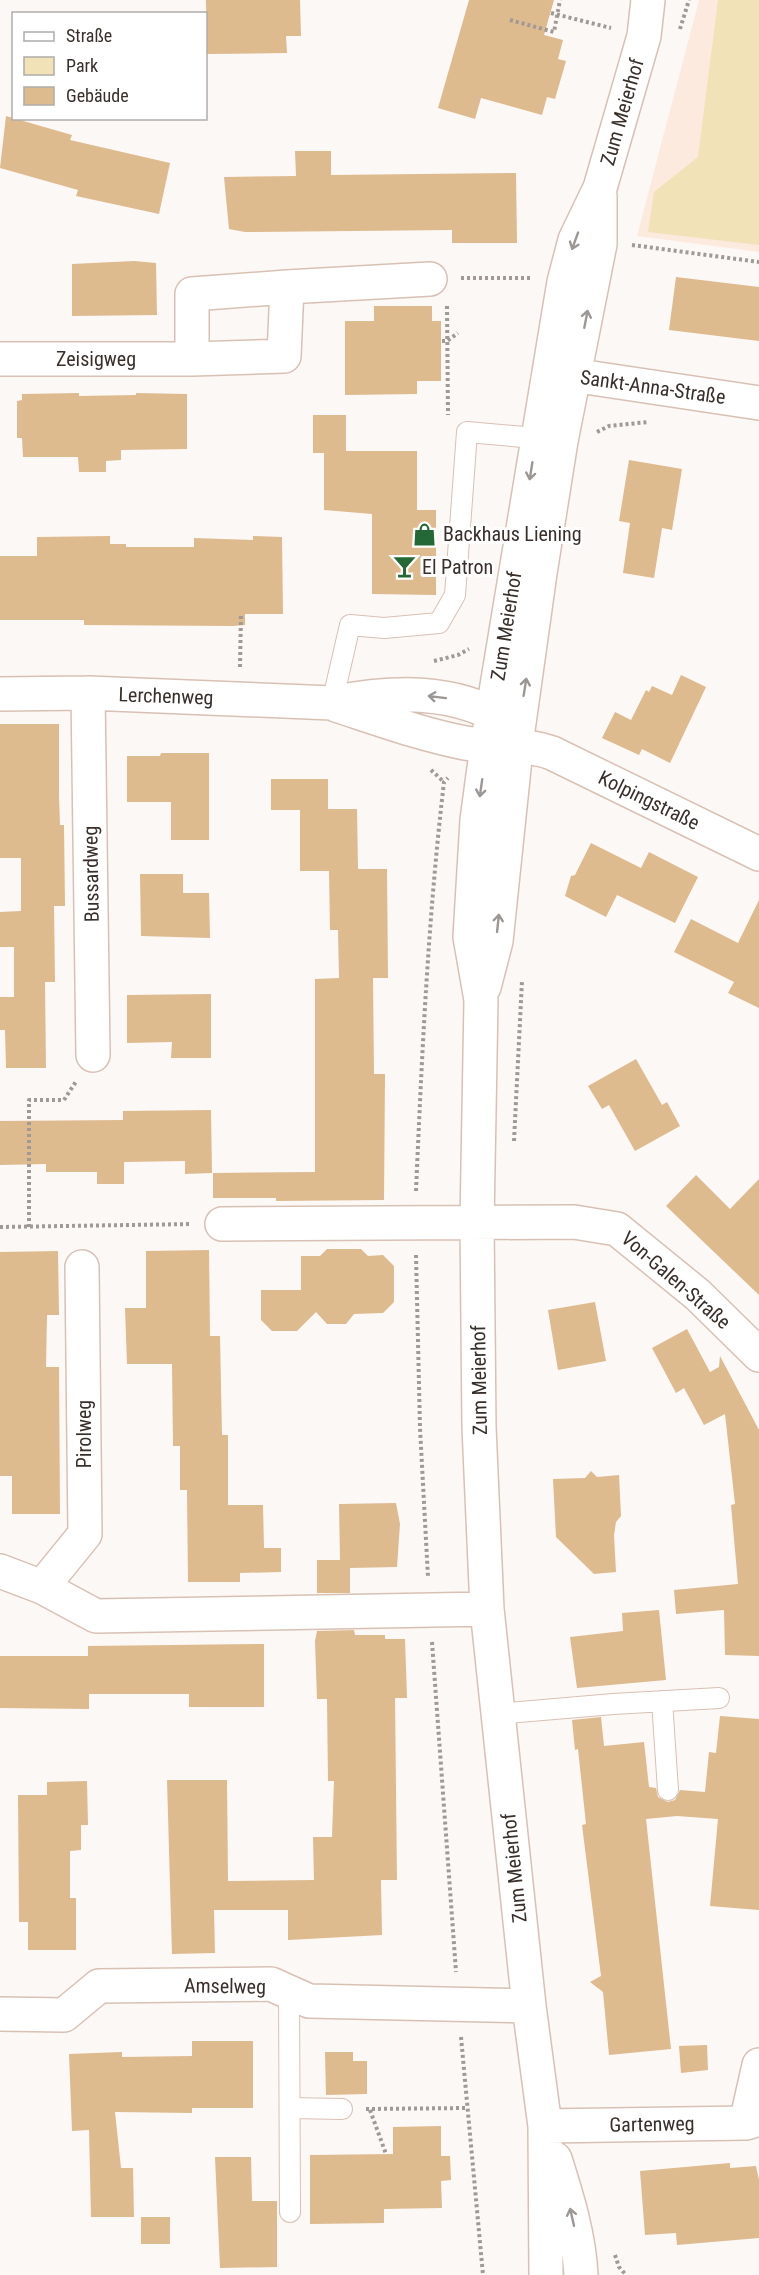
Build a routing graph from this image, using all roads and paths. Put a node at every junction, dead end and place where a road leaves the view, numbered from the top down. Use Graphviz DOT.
graph roads {
  1 [pos="560,0"];
  2 [pos="648,0"];
  3 [pos="663,0"];
  4 [pos="551,13"];
  5 [pos="558,15"];
  6 [pos="510,20"];
  7 [pos="611,28"];
  8 [pos="644,36"];
  9 [pos="622,244"];
  10 [pos="759,262"];
  11 [pos="439,279"];
  12 [pos="537,279"];
  13 [pos="287,287"];
  14 [pos="458,333"];
  15 [pos="445,341"];
  16 [pos="192,358"];
  17 [pos="0,359"];
  18 [pos="561,374"];
  19 [pos="759,403"];
  20 [pos="448,420"];
  21 [pos="549,439"];
  22 [pos="241,614"];
  23 [pos="88,693"];
  24 [pos="0,694"];
  25 [pos="239,699"];
  26 [pos="332,703"];
  27 [pos="511,737"];
  28 [pos="444,782"];
  29 [pos="759,854"];
  30 [pos="522,971"];
  31 [pos="93,1055"];
  32 [pos="514,1149"];
  33 [pos="477,1222"];
  34 [pos="416,1223"];
  35 [pos="222,1224"];
  36 [pos="0,1227"];
  37 [pos="29,1227"];
  38 [pos="82,1267"];
  39 [pos="759,1355"];
  40 [pos="0,1571"];
  41 [pos="42,1587"];
  42 [pos="487,1609"];
  43 [pos="430,1610"];
  44 [pos="719,1698"];
  45 [pos="662,1701"];
  46 [pos="497,1714"];
  47 [pos="668,1790"];
  48 [pos="290,1992"];
  49 [pos="458,2004"];
  50 [pos="529,2006"];
  51 [pos="0,2014"];
  52 [pos="759,2065"];
  53 [pos="290,2108"];
  54 [pos="467,2108"];
  55 [pos="342,2109"];
  56 [pos="369,2110"];
  57 [pos="753,2121"];
  58 [pos="545,2126"];
  59 [pos="386,2154"];
  60 [pos="290,2212"];
  61 [pos="611,2246"];
  62 [pos="483,2275"];
  63 [pos="546,2275"];
  64 [pos="581,2275"];
  65 [pos="626,2275"];
  1 -- 5 [label="path"];
  2 -- 8 [label="street, Zum Meierhof"];
  3 -- 8 [label="street, Zum Meierhof"];
  4 -- 5 [label="path"];
  5 -- 6 [label="path"];
  5 -- 7 [label="path"];
  8 -- 18 [label="street, Zum Meierhof"];
  9 -- 10 [label="path"];
  11 -- 12 [label="path"];
  11 -- 13 [label="street"];
  11 -- 15 [label="path"];
  13 -- 16 [label="street"];
  13 -- 16 [label="street, Zeisigweg"];
  14 -- 15 [label="path"];
  15 -- 20 [label="path"];
  16 -- 17 [label="street, Zeisigweg"];
  18 -- 19 [label="street, Sankt-Anna-Straße"];
  18 -- 21 [label="street, Zum Meierhof"];
  21 -- 26 [label="lane"];
  21 -- 27 [label="street, Zum Meierhof"];
  22 -- 25 [label="path"];
  23 -- 24 [label="street, Lerchenweg"];
  23 -- 25 [label="street, Lerchenweg"];
  23 -- 31 [label="street, Bussardweg"];
  25 -- 26 [label="street, Lerchenweg"];
  26 -- 27 [label="street, Lerchenweg"];
  27 -- 29 [label="street, Kolpingstraße"];
  27 -- 33 [label="street, Zum Meierhof"];
  28 -- 34 [label="path"];
  30 -- 32 [label="path"];
  31 -- 37 [label="path"];
  33 -- 34 [label="street"];
  33 -- 39 [label="street, Von-Galen-Straße"];
  33 -- 42 [label="street, Zum Meierhof"];
  34 -- 35 [label="street"];
  34 -- 43 [label="path"];
  35 -- 37 [label="path"];
  36 -- 37 [label="path"];
  38 -- 41 [label="street, Pirolweg"];
  40 -- 41 [label="street"];
  41 -- 43 [label="street"];
  42 -- 43 [label="street"];
  42 -- 46 [label="street, Zum Meierhof"];
  43 -- 49 [label="path"];
  44 -- 45 [label="lane"];
  45 -- 46 [label="lane"];
  45 -- 47 [label="lane"];
  46 -- 50 [label="street, Zum Meierhof"];
  48 -- 49 [label="street, Amselweg"];
  48 -- 51 [label="street, Amselweg"];
  48 -- 53 [label="lane"];
  49 -- 50 [label="street, Amselweg"];
  49 -- 54 [label="path"];
  50 -- 58 [label="street, Zum Meierhof"];
  52 -- 57 [label="street"];
  53 -- 55 [label="lane"];
  53 -- 60 [label="lane"];
  54 -- 56 [label="path"];
  54 -- 62 [label="path"];
  55 -- 56 [label="path"];
  56 -- 59 [label="path"];
  57 -- 58 [label="street, Gartenweg"];
  58 -- 63 [label="street, Zum Meierhof"];
  64 -- 58 [label="street, Zum Meierhof, one-way"];
  61 -- 65 [label="path"];
}
